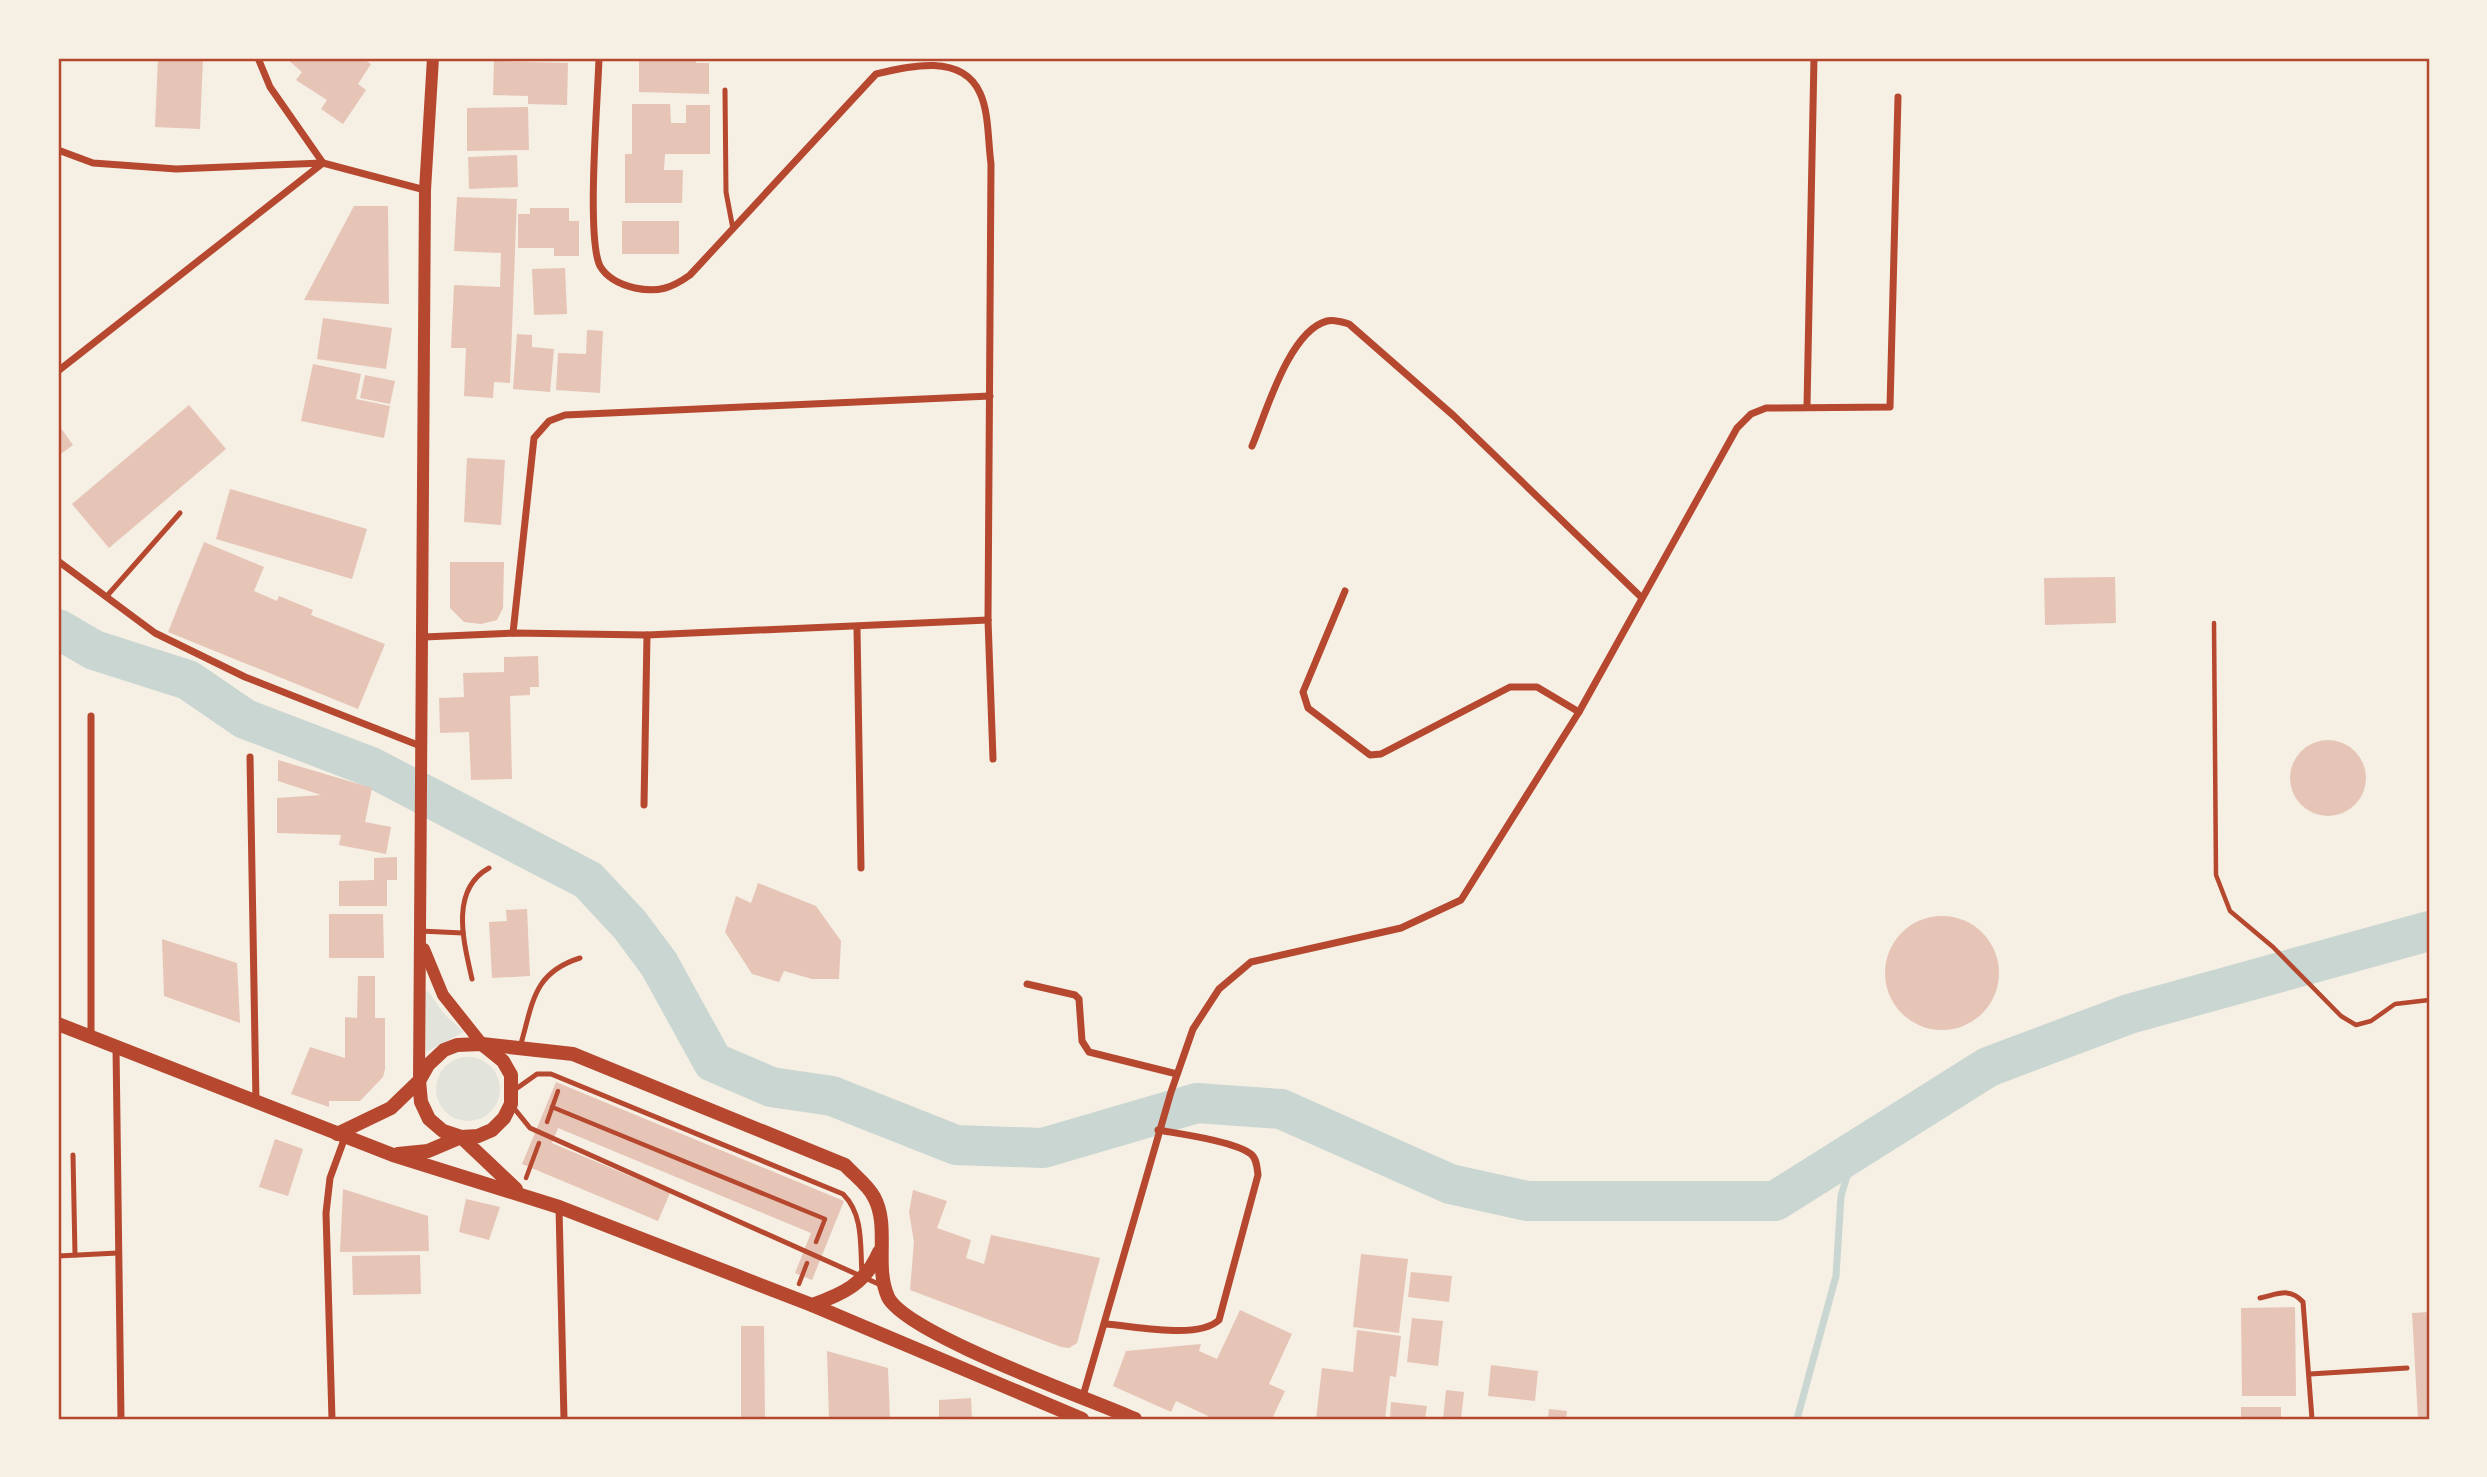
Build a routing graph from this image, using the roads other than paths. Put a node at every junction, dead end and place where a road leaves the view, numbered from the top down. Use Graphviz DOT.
graph roads {
  1 [pos="258,58"];
  2 [pos="433,58"];
  3 [pos="599,58"];
  4 [pos="1814,58"];
  5 [pos="725,90"];
  6 [pos="1898,97"];
  7 [pos="58,150"];
  8 [pos="323,163"];
  9 [pos="425,190"];
  10 [pos="733,229"];
  11 [pos="58,371"];
  12 [pos="990,396"];
  13 [pos="1807,406"];
  14 [pos="1252,446"];
  15 [pos="180,513"];
  16 [pos="58,561"];
  17 [pos="1345,591"];
  18 [pos="106,597"];
  19 [pos="1641,597"];
  20 [pos="988,620"];
  21 [pos="857,628"];
  22 [pos="513,633"];
  23 [pos="647,635"];
  24 [pos="424,637"];
  25 [pos="1579,712"];
  26 [pos="91,716"];
  27 [pos="423,748"];
  28 [pos="250,757"];
  29 [pos="993,759"];
  30 [pos="644,805"];
  31 [pos="861,868"];
  32 [pos="489,869"];
  33 [pos="463,933"];
  34 [pos="421,936"];
  35 [pos="580,958"];
  36 [pos="472,979"];
  37 [pos="1027,984"];
  38 [pos="58,1024"];
  39 [pos="91,1038"];
  40 [pos="482,1044"];
  41 [pos="116,1047"];
  42 [pos="520,1047"];
  43 [pos="1177,1074"];
  44 [pos="419,1081"];
  45 [pos="512,1098"];
  46 [pos="256,1102"];
  47 [pos="1159,1126"];
  48 [pos="341,1135"];
  49 [pos="461,1137"];
  50 [pos="73,1155"];
  51 [pos="393,1155"];
  52 [pos="520,1192"];
  53 [pos="559,1207"];
  54 [pos="880,1249"];
  55 [pos="118,1253"];
  56 [pos="75,1255"];
  57 [pos="58,1256"];
  58 [pos="863,1279"];
  59 [pos="884,1286"];
  60 [pos="2260,1298"];
  61 [pos="812,1305"];
  62 [pos="1105,1324"];
  63 [pos="2407,1368"];
  64 [pos="2310,1374"];
  65 [pos="1083,1396"];
  66 [pos="121,1419"];
  67 [pos="332,1419"];
  68 [pos="564,1419"];
  69 [pos="1082,1419"];
  70 [pos="1135,1419"];
  71 [pos="2312,1419"];
  1 -- 8 [label="street"];
  2 -- 9 [label="street"];
  3 -- 10 [label="street"];
  4 -- 13 [label="street"];
  5 -- 10 [label="lane"];
  6 -- 13 [label="street"];
  7 -- 8 [label="street"];
  8 -- 9 [label="street"];
  8 -- 11 [label="street"];
  9 -- 24 [label="street"];
  10 -- 12 [label="street"];
  12 -- 20 [label="street"];
  12 -- 22 [label="street"];
  13 -- 19 [label="street"];
  14 -- 19 [label="street"];
  15 -- 18 [label="lane"];
  16 -- 18 [label="street"];
  17 -- 25 [label="street"];
  18 -- 27 [label="street"];
  19 -- 25 [label="street"];
  20 -- 21 [label="street"];
  20 -- 29 [label="street"];
  21 -- 23 [label="street"];
  21 -- 31 [label="street"];
  22 -- 23 [label="street"];
  22 -- 24 [label="street"];
  23 -- 30 [label="street"];
  24 -- 27 [label="street"];
  25 -- 43 [label="street"];
  26 -- 39 [label="street"];
  27 -- 34 [label="street"];
  28 -- 46 [label="street"];
  32 -- 33 [label="lane"];
  33 -- 34 [label="lane"];
  33 -- 36 [label="lane"];
  34 -- 40 [label="street"];
  34 -- 44 [label="street"];
  35 -- 42 [label="lane"];
  37 -- 43 [label="street"];
  38 -- 39 [label="main road"];
  39 -- 41 [label="main road"];
  40 -- 42 [label="main road"];
  40 -- 44 [label="main road"];
  40 -- 45 [label="main road"];
  41 -- 46 [label="main road"];
  41 -- 55 [label="street"];
  42 -- 54 [label="main road"];
  43 -- 47 [label="street"];
  44 -- 48 [label="main road"];
  44 -- 49 [label="main road"];
  45 -- 49 [label="main road"];
  45 -- 58 [label="lane"];
  45 -- 58 [label="lane"];
  46 -- 48 [label="main road"];
  47 -- 62 [label="street"];
  47 -- 62 [label="street"];
  48 -- 51 [label="main road"];
  48 -- 67 [label="street"];
  49 -- 51 [label="main road"];
  49 -- 52 [label="main road"];
  50 -- 56 [label="lane"];
  51 -- 52 [label="main road"];
  52 -- 53 [label="main road"];
  53 -- 61 [label="main road"];
  53 -- 68 [label="street"];
  54 -- 58 [label="main road"];
  54 -- 59 [label="main road"];
  55 -- 56 [label="lane"];
  55 -- 66 [label="street"];
  56 -- 57 [label="lane"];
  58 -- 59 [label="lane"];
  58 -- 61 [label="main road"];
  59 -- 65 [label="main road"];
  60 -- 64 [label="lane"];
  61 -- 69 [label="main road"];
  62 -- 65 [label="street"];
  63 -- 64 [label="lane"];
  64 -- 71 [label="lane"];
  65 -- 70 [label="main road"];
}
